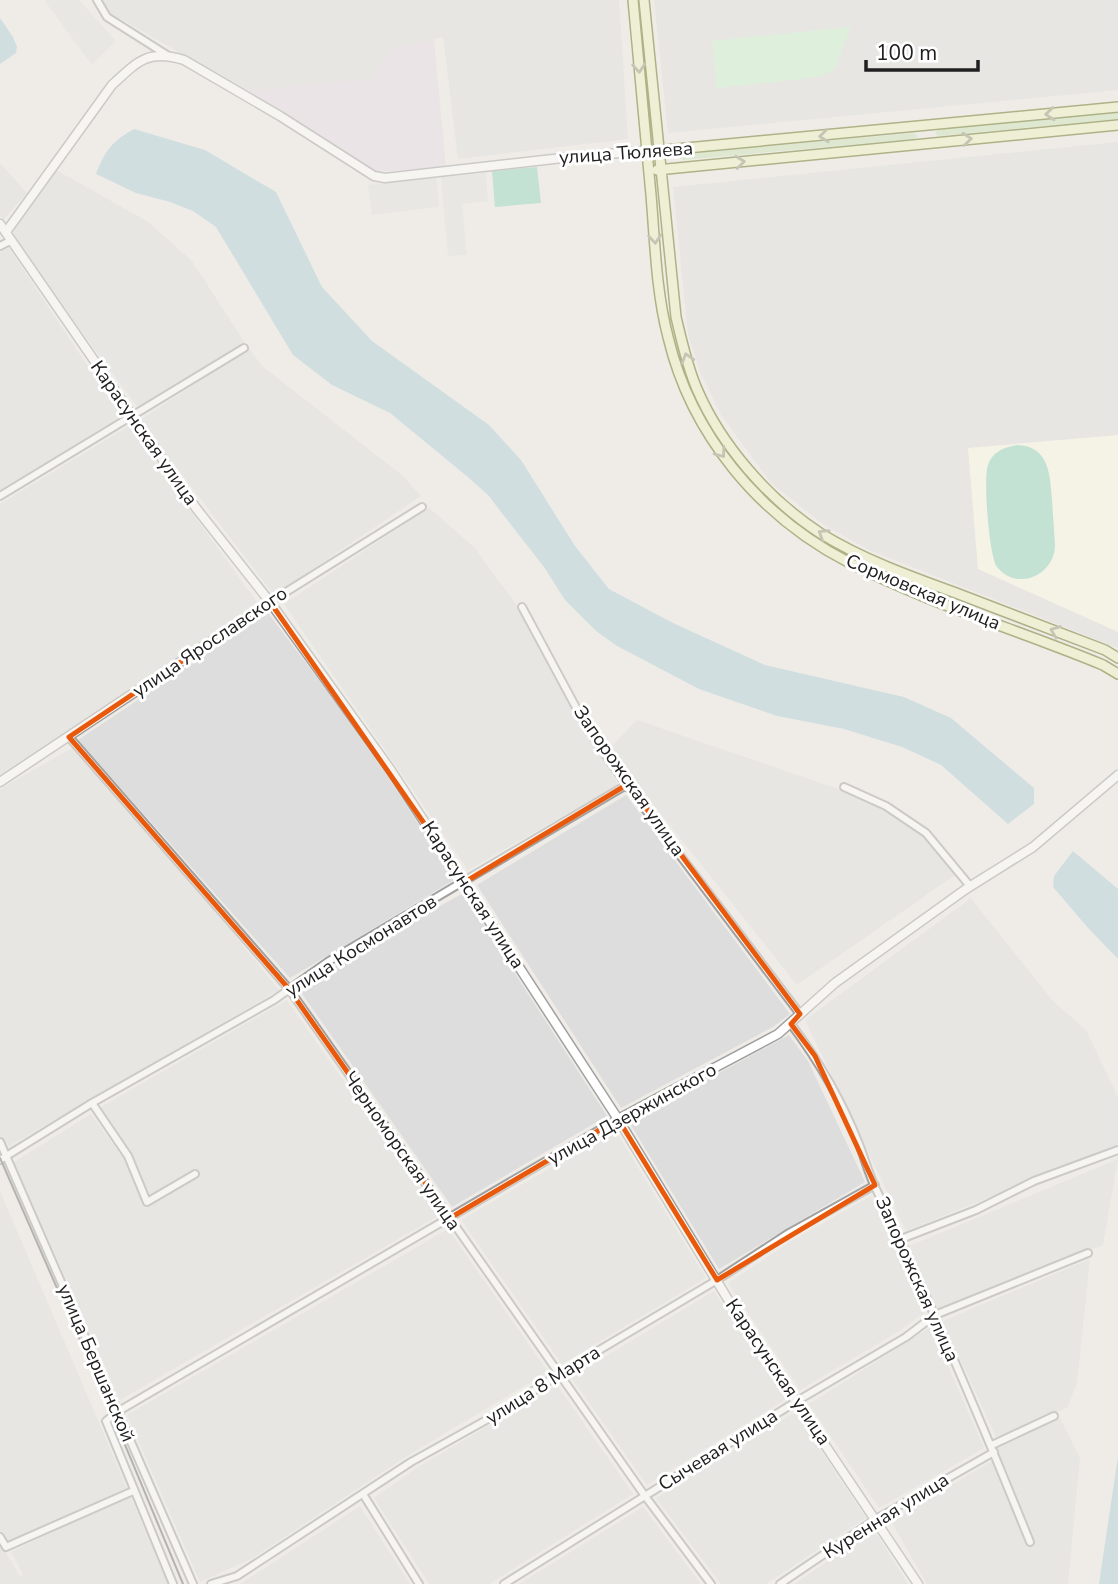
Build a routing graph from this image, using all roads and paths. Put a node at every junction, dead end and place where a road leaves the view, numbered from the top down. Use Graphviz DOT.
graph roads {
  1 [pos="97,0"];
  2 [pos="633,0"];
  3 [pos="645,0"];
  4 [pos="167,55"];
  5 [pos="1118,107"];
  6 [pos="1118,125"];
  7 [pos="646,151"];
  8 [pos="659,151"];
  9 [pos="660,170"];
  10 [pos="648,172"];
  11 [pos="0,224"];
  12 [pos="8,237"];
  13 [pos="0,246"];
  14 [pos="244,348"];
  15 [pos="132,417"];
  16 [pos="0,496"];
  17 [pos="422,507"];
  18 [pos="849,549"];
  19 [pos="843,559"];
  20 [pos="270,602"];
  21 [pos="522,607"];
  22 [pos="1118,658"];
  23 [pos="1118,674"];
  24 [pos="69,737"];
  25 [pos="1118,775"];
  26 [pos="0,782"];
  27 [pos="628,785"];
  28 [pos="844,787"];
  29 [pos="465,882"];
  30 [pos="970,886"];
  31 [pos="289,989"];
  32 [pos="800,1014"];
  33 [pos="791,1024"];
  34 [pos="92,1103"];
  35 [pos="618,1119"];
  36 [pos="0,1142"];
  37 [pos="1118,1150"];
  38 [pos="3,1158"];
  39 [pos="195,1174"];
  40 [pos="875,1185"];
  41 [pos="450,1218"];
  42 [pos="901,1239"];
  43 [pos="1088,1253"];
  44 [pos="717,1280"];
  45 [pos="935,1315"];
  46 [pos="559,1374"];
  47 [pos="797,1401"];
  48 [pos="117,1412"];
  49 [pos="1054,1416"];
  50 [pos="993,1448"];
  51 [pos="133,1491"];
  52 [pos="363,1494"];
  53 [pos="645,1496"];
  54 [pos="876,1519"];
  55 [pos="0,1537"];
  56 [pos="1030,1542"];
  57 [pos="173,1584"];
  58 [pos="192,1584"];
  59 [pos="211,1584"];
  60 [pos="419,1584"];
  61 [pos="505,1584"];
  62 [pos="711,1584"];
  63 [pos="780,1584"];
  64 [pos="918,1584"];
  1 -- 4 [label="street"];
  2 -- 7 [label="main road, Сормовская улица, one-way"];
  3 -- 8 [label="main road, Сормовская улица"];
  4 -- 7 [label="street, улица Тюляева"];
  4 -- 12 [label="street"];
  5 -- 8 [label="main road, улица Тюляева, one-way"];
  9 -- 6 [label="main road, улица Тюляева, one-way"];
  7 -- 8 [label="main road, улица Тюляева"];
  7 -- 10 [label="main road, Сормовская улица"];
  8 -- 9 [label="main road, Сормовская улица"];
  9 -- 10 [label="main road, улица Тюляева"];
  18 -- 9 [label="main road, Сормовская улица, one-way"];
  10 -- 19 [label="main road, Сормовская улица, one-way"];
  11 -- 12 [label="street, Карасунская улица"];
  12 -- 13 [label="street"];
  12 -- 15 [label="street, Карасунская улица"];
  14 -- 15 [label="street"];
  15 -- 16 [label="street"];
  15 -- 20 [label="street, Карасунская улица"];
  17 -- 20 [label="street, улица Ярославского"];
  18 -- 19 [label="main road"];
  22 -- 18 [label="main road, Сормовская улица, one-way"];
  19 -- 23 [label="main road, Сормовская улица"];
  20 -- 24 [label="street, улица Ярославского"];
  20 -- 29 [label="street, Карасунская улица"];
  21 -- 27 [label="street, Запорожская улица"];
  24 -- 26 [label="street, улица Ярославского"];
  24 -- 31 [label="street, Черноморская улица"];
  25 -- 30 [label="street, улица Дзержинского"];
  27 -- 29 [label="street, улица Космонавтов"];
  27 -- 32 [label="street, Запорожская улица"];
  28 -- 30 [label="street"];
  29 -- 31 [label="street, улица Космонавтов"];
  29 -- 35 [label="street, Карасунская улица"];
  30 -- 32 [label="street, улица Дзержинского"];
  31 -- 34 [label="street, улица Космонавтов"];
  31 -- 41 [label="street, Черноморская улица"];
  32 -- 33 [label="street, улица Дзержинского"];
  33 -- 35 [label="street, улица Дзержинского"];
  33 -- 40 [label="street, Запорожская улица"];
  34 -- 38 [label="street, улица Космонавтов"];
  34 -- 39 [label="street"];
  35 -- 41 [label="street, улица Дзержинского"];
  35 -- 44 [label="street, Карасунская улица"];
  36 -- 38 [label="street, улица Бершанской"];
  37 -- 42 [label="street"];
  38 -- 48 [label="street, улица Бершанской"];
  40 -- 42 [label="street, Запорожская улица"];
  40 -- 44 [label="street, улица 8 Марта"];
  41 -- 46 [label="street, Черноморская улица"];
  41 -- 48 [label="street, улица Дзержинского"];
  42 -- 45 [label="street, Запорожская улица"];
  43 -- 45 [label="street, Сычевая улица"];
  44 -- 46 [label="street, улица 8 Марта"];
  44 -- 47 [label="street, Карасунская улица"];
  45 -- 47 [label="street, Сычевая улица"];
  45 -- 50 [label="street, Запорожская улица"];
  46 -- 52 [label="street, улица 8 Марта"];
  46 -- 53 [label="street, Черноморская улица"];
  47 -- 53 [label="street, Сычевая улица"];
  47 -- 54 [label="street, Карасунская улица"];
  48 -- 51 [label="street"];
  48 -- 58 [label="street, улица Бершанской"];
  49 -- 50 [label="street, Куренная улица"];
  50 -- 54 [label="street, Куренная улица"];
  50 -- 56 [label="street, Запорожская улица"];
  51 -- 55 [label="street"];
  51 -- 57 [label="street"];
  52 -- 59 [label="street, улица 8 Марта"];
  52 -- 60 [label="street"];
  53 -- 61 [label="street, Сычевая улица"];
  53 -- 62 [label="street, Черноморская улица"];
  54 -- 63 [label="street, Куренная улица"];
  54 -- 64 [label="street, Карасунская улица"];
}
